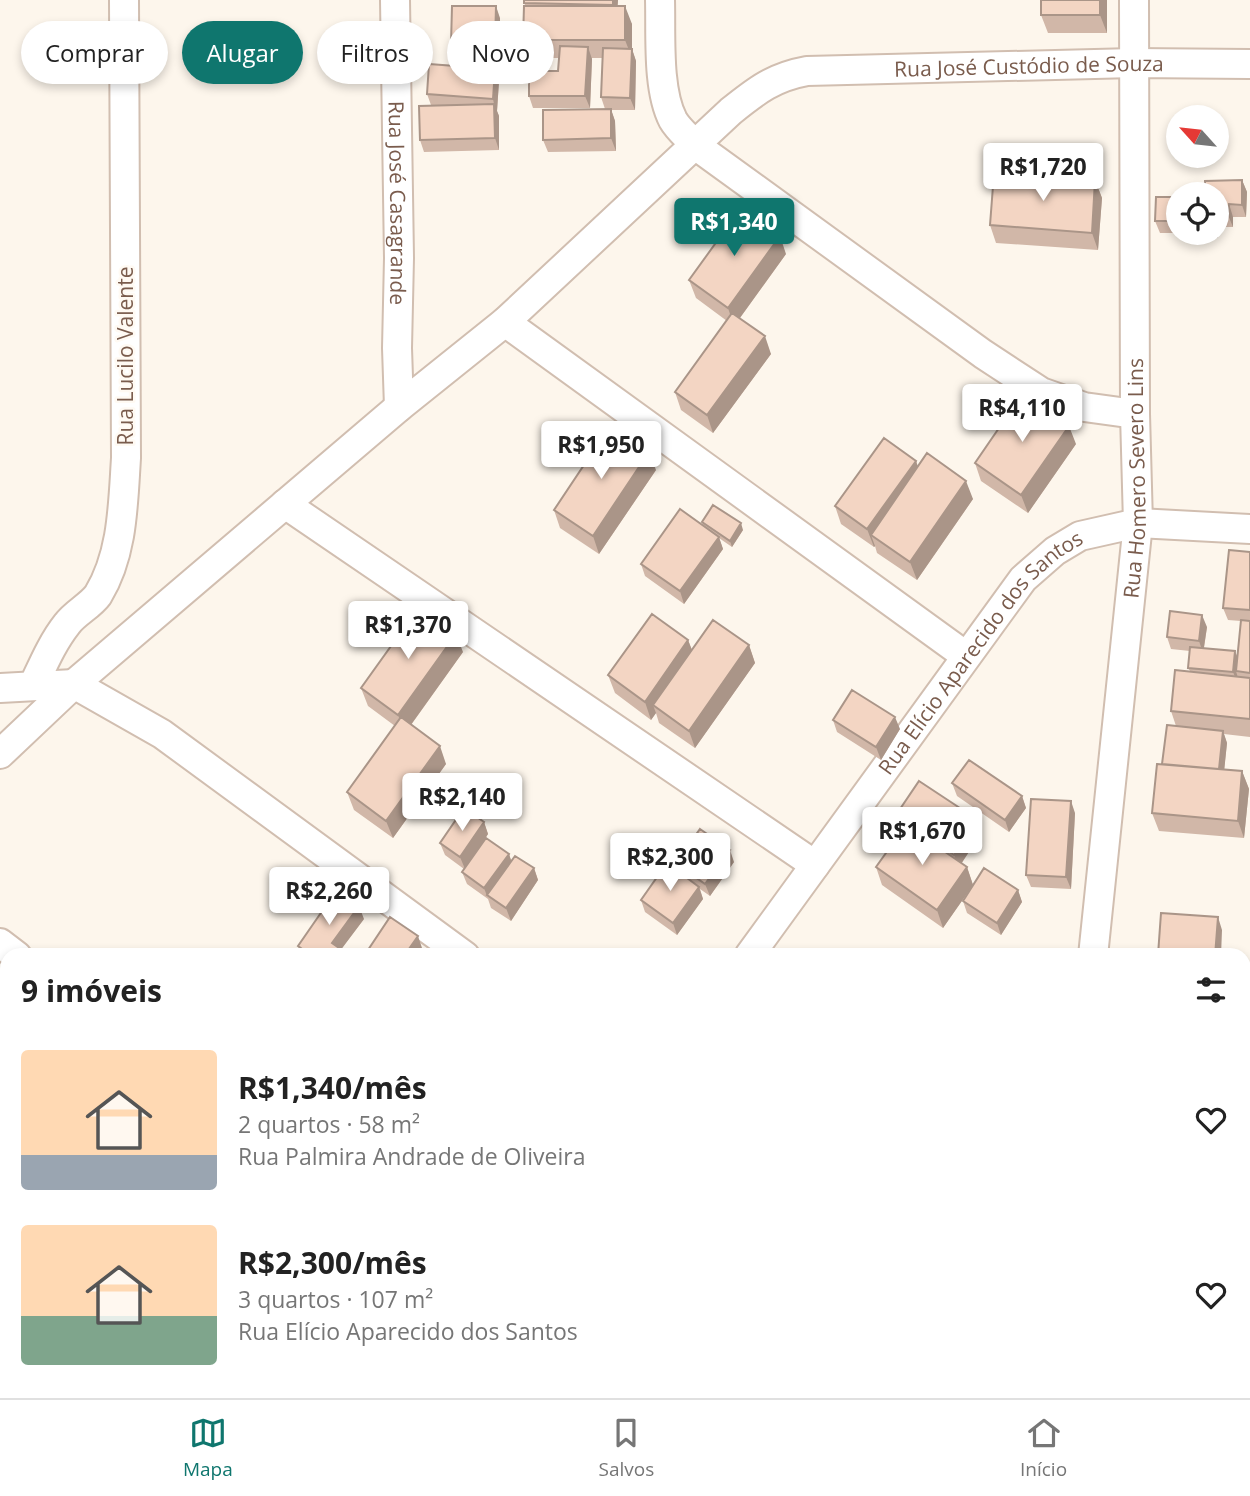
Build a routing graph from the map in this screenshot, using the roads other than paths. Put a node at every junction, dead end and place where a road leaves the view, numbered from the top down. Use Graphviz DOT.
graph roads {
  1 [pos="124,0"];
  2 [pos="395,0"];
  3 [pos="660,0"];
  4 [pos="1134,0"];
  5 [pos="1135,63"];
  6 [pos="1250,64"];
  7 [pos="695,145"];
  8 [pos="505,321"];
  9 [pos="399,408"];
  10 [pos="1135,414"];
  11 [pos="285,504"];
  12 [pos="1138,523"];
  13 [pos="1250,529"];
  14 [pos="966,656"];
  15 [pos="74,684"];
  16 [pos="33,686"];
  17 [pos="0,688"];
  18 [pos="0,754"];
  19 [pos="815,865"];
  20 [pos="455,948"];
  21 [pos="755,948"];
  22 [pos="1094,948"];
  1 -- 16 [label="street, Rua Lucilo Valente"];
  2 -- 9 [label="street, Rua José Casagrande"];
  3 -- 7 [label="street"];
  4 -- 5 [label="street, Rua Homero Severo Lins"];
  5 -- 6 [label="street, Rua José Custódio de Souza"];
  5 -- 7 [label="street, Rua José Custódio de Souza"];
  5 -- 10 [label="street, Rua Homero Severo Lins"];
  7 -- 8 [label="street, Rua José Custódio de Souza"];
  7 -- 10 [label="street"];
  8 -- 9 [label="street, Rua José Custódio de Souza"];
  8 -- 14 [label="street"];
  9 -- 11 [label="street, Rua José Custódio de Souza"];
  10 -- 12 [label="street, Rua Homero Severo Lins"];
  11 -- 15 [label="street, Rua José Custódio de Souza"];
  11 -- 19 [label="street"];
  12 -- 13 [label="street, Rua Elício Aparecido dos Santos"];
  12 -- 14 [label="street, Rua Elício Aparecido dos Santos"];
  12 -- 22 [label="street, Rua Homero Severo Lins"];
  14 -- 19 [label="street, Rua Elício Aparecido dos Santos"];
  15 -- 16 [label="street"];
  15 -- 18 [label="street, Rua José Custódio de Souza"];
  15 -- 20 [label="street"];
  16 -- 17 [label="street"];
  19 -- 21 [label="street, Rua Elício Aparecido dos Santos"];
}
